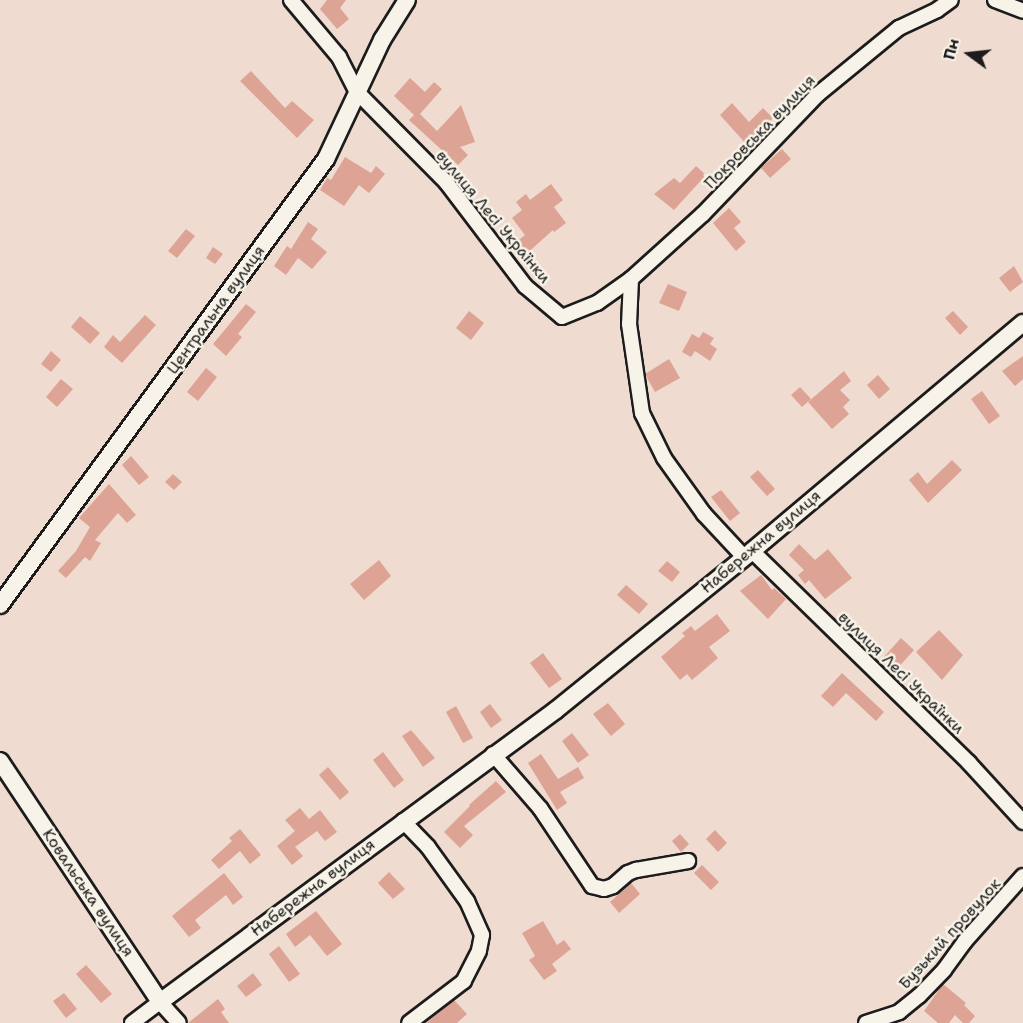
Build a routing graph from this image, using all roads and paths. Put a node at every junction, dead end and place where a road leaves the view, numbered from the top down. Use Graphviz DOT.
graph roads {
  1 [pos="291,0"];
  2 [pos="407,0"];
  3 [pos="951,0"];
  4 [pos="995,0"];
  5 [pos="1023,11"];
  6 [pos="357,92"];
  7 [pos="631,279"];
  8 [pos="1023,323"];
  9 [pos="748,554"];
  10 [pos="0,605"];
  11 [pos="493,754"];
  12 [pos="0,761"];
  13 [pos="404,821"];
  14 [pos="1023,822"];
  15 [pos="688,861"];
  16 [pos="1023,876"];
  17 [pos="160,1002"];
  18 [pos="132,1023"];
  19 [pos="179,1023"];
  20 [pos="409,1023"];
  21 [pos="866,1023"];
  1 -- 6 [label="street, вулиця Лесі Українки"];
  2 -- 6 [label="street, Центральна вулиця"];
  3 -- 7 [label="street, Покровська вулиця"];
  4 -- 5 [label="street"];
  6 -- 7 [label="street, вулиця Лесі Українки"];
  6 -- 10 [label="street, Центральна вулиця"];
  7 -- 9 [label="street, вулиця Лесі Українки"];
  8 -- 9 [label="street, Набережна вулиця"];
  9 -- 11 [label="street, Набережна вулиця"];
  9 -- 14 [label="street, вулиця Лесі Українки"];
  11 -- 13 [label="street, Набережна вулиця"];
  11 -- 15 [label="street"];
  12 -- 17 [label="street, Ковальська вулиця"];
  13 -- 17 [label="street, Набережна вулиця"];
  13 -- 20 [label="street"];
  16 -- 21 [label="street, Бузький провулок"];
  17 -- 18 [label="street, Набережна вулиця"];
  17 -- 19 [label="street, Ковальська вулиця"];
}
